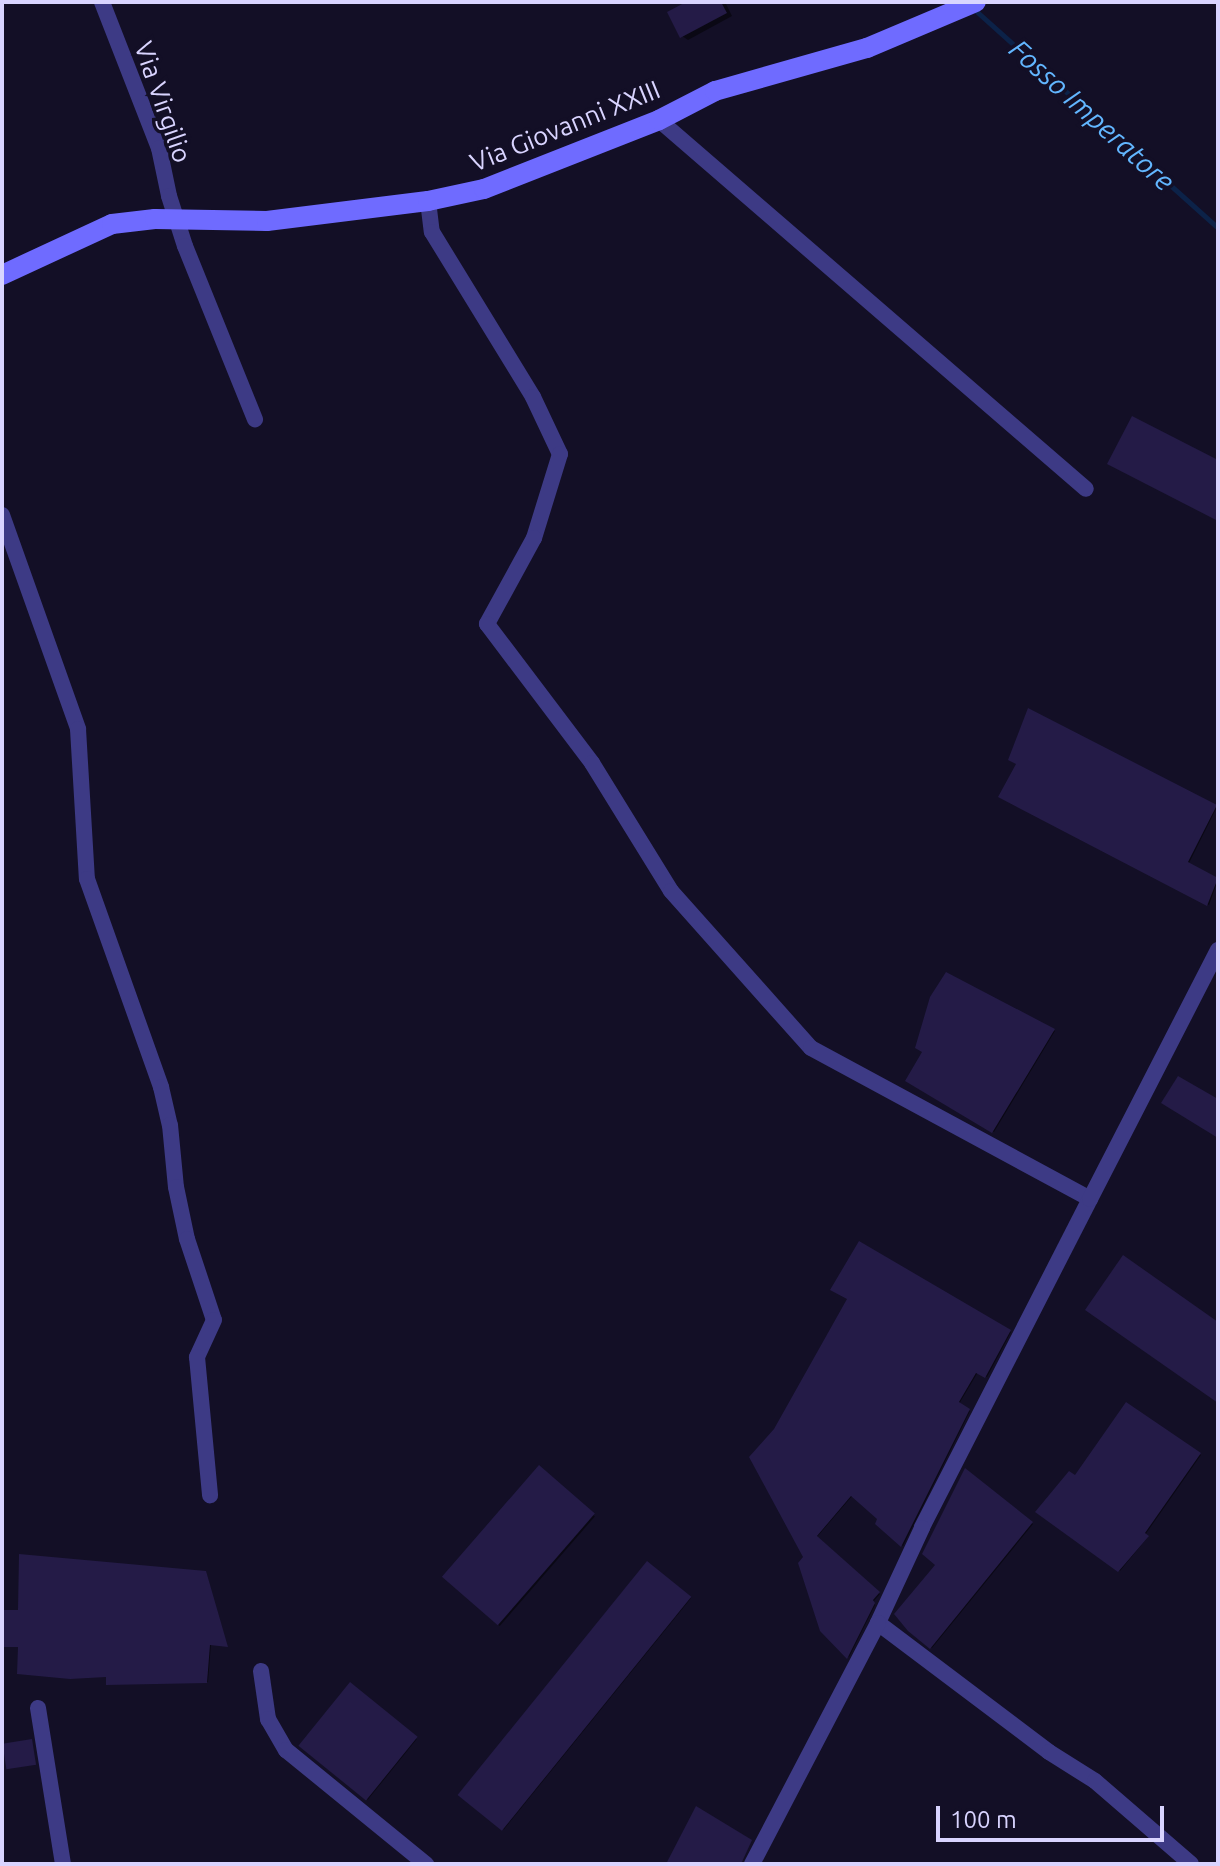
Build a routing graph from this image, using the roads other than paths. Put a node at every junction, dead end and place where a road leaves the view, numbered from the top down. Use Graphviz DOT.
graph roads {
  1 [pos="102,2"];
  2 [pos="976,2"];
  3 [pos="659,120"];
  4 [pos="428,201"];
  5 [pos="177,219"];
  6 [pos="2,275"];
  7 [pos="255,419"];
  8 [pos="1086,489"];
  9 [pos="2,515"];
  10 [pos="1218,950"];
  11 [pos="1090,1199"];
  12 [pos="210,1495"];
  13 [pos="878,1623"];
  14 [pos="261,1671"];
  15 [pos="38,1708"];
  16 [pos="63,1864"];
  17 [pos="426,1864"];
  18 [pos="752,1864"];
  19 [pos="1191,1864"];
  1 -- 5 [label="street, Via Virgilio"];
  2 -- 3 [label="main road, Via Giovanni XXIII"];
  3 -- 4 [label="main road, Via Giovanni XXIII"];
  3 -- 8 [label="street"];
  4 -- 5 [label="main road, Via Giovanni XXIII"];
  4 -- 11 [label="street"];
  5 -- 6 [label="main road, Via Giovanni XXIII"];
  5 -- 7 [label="street, Via Virgilio"];
  9 -- 12 [label="street"];
  10 -- 11 [label="street"];
  11 -- 13 [label="street"];
  13 -- 18 [label="street"];
  13 -- 19 [label="street"];
  14 -- 17 [label="street"];
  15 -- 16 [label="street"];
}
